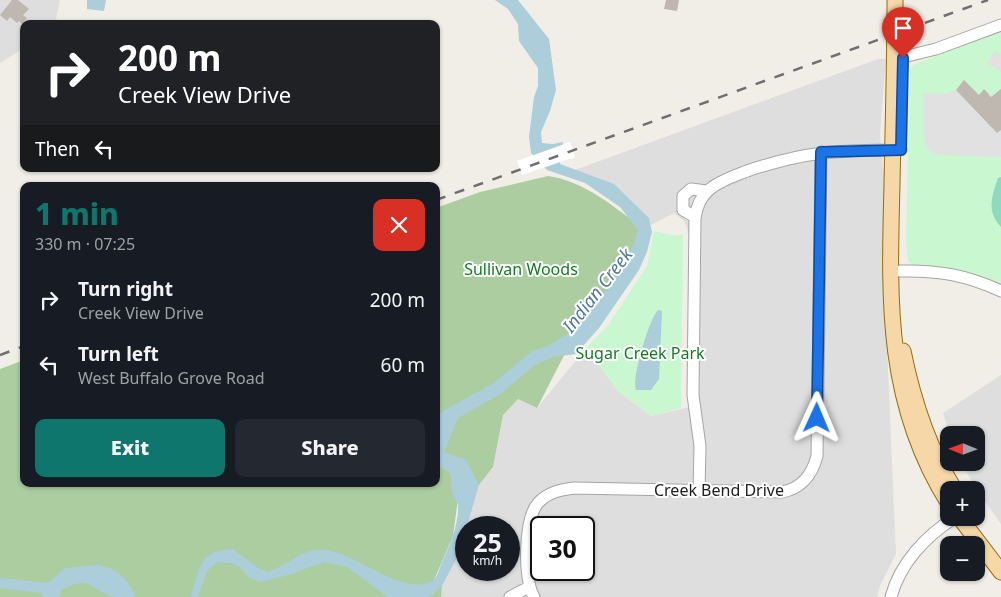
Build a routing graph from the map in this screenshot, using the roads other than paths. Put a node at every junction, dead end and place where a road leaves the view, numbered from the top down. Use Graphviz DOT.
graph roads {
  1 [pos="895,0"];
  2 [pos="903,0"];
  3 [pos="1001,25"];
  4 [pos="899,59"];
  5 [pos="897,150"];
  6 [pos="821,152"];
  7 [pos="707,191"];
  8 [pos="695,217"];
  9 [pos="900,271"];
  10 [pos="1001,291"];
  11 [pos="906,385"];
  12 [pos="950,481"];
  13 [pos="940,487"];
  14 [pos="700,491"];
  15 [pos="942,526"];
  16 [pos="966,526"];
  17 [pos="979,526"];
  18 [pos="1001,555"];
  19 [pos="1001,572"];
  20 [pos="531,592"];
  21 [pos="510,597"];
  22 [pos="891,597"];
  1 -- 4 [label="main road"];
  2 -- 4 [label="main road"];
  3 -- 4 [label="street"];
  4 -- 5 [label="main road"];
  5 -- 6 [label="street"];
  5 -- 9 [label="main road"];
  5 -- 11 [label="main road"];
  6 -- 7 [label="street"];
  6 -- 14 [label="street, Creek Bend Drive"];
  7 -- 8 [label="street"];
  7 -- 8 [label="street"];
  8 -- 14 [label="street"];
  9 -- 10 [label="street"];
  9 -- 11 [label="main road"];
  11 -- 12 [label="main road"];
  11 -- 13 [label="main road"];
  14 -- 20 [label="street, Creek Bend Drive"];
  15 -- 22 [label="street"];
  16 -- 19 [label="main road"];
  17 -- 18 [label="main road"];
  20 -- 21 [label="street, Creek Bend Drive"];
}
